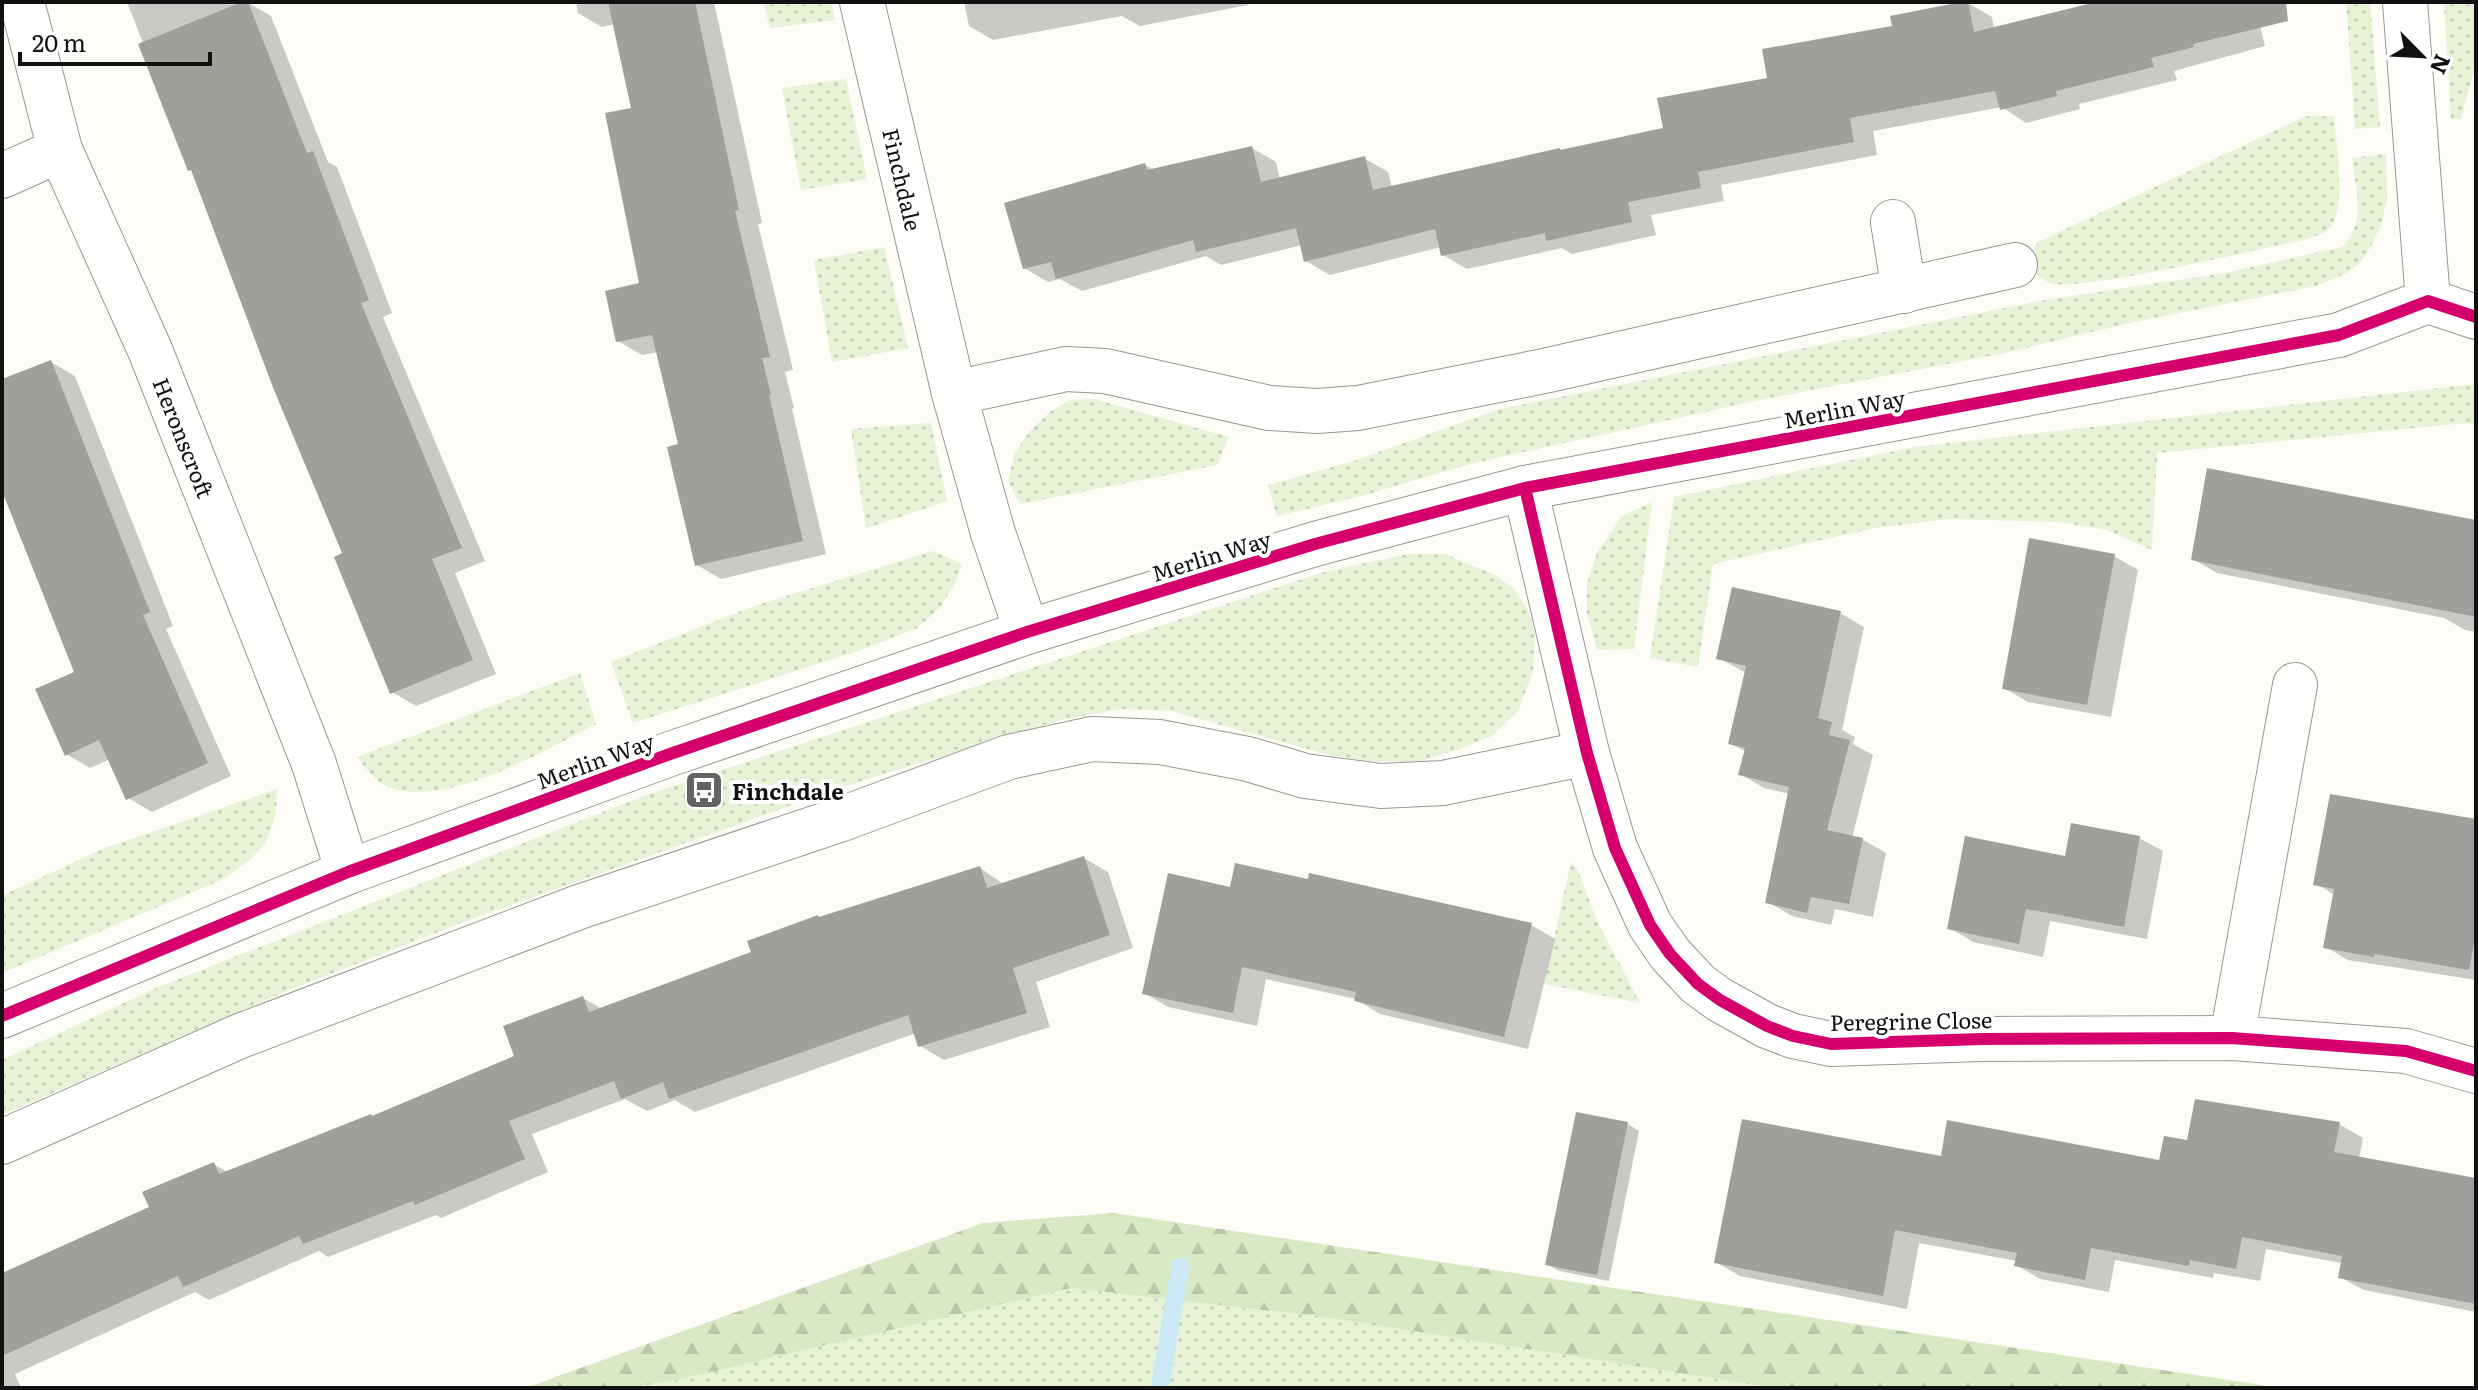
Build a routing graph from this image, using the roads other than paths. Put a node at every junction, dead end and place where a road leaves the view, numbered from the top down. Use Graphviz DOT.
graph roads {
  1 [pos="22,2"];
  2 [pos="862,2"];
  3 [pos="2405,2"];
  4 [pos="60,150"];
  5 [pos="2,176"];
  6 [pos="1893,222"];
  7 [pos="2015,265"];
  8 [pos="1904,291"];
  9 [pos="2428,301"];
  10 [pos="2476,317"];
  11 [pos="954,393"];
  12 [pos="1525,488"];
  13 [pos="1027,632"];
  14 [pos="2295,685"];
  15 [pos="1587,753"];
  16 [pos="348,872"];
  17 [pos="2,1016"];
  18 [pos="2232,1038"];
  19 [pos="2476,1071"];
  20 [pos="2,1142"];
  1 -- 4 [label="street, Heronscroft"];
  2 -- 11 [label="street, Finchdale"];
  3 -- 9 [label="street"];
  4 -- 5 [label="street"];
  4 -- 16 [label="street, Heronscroft"];
  6 -- 8 [label="street"];
  7 -- 8 [label="street"];
  8 -- 11 [label="street"];
  9 -- 10 [label="street"];
  9 -- 12 [label="street, Merlin Way"];
  11 -- 13 [label="street, Finchdale"];
  12 -- 13 [label="street, Merlin Way"];
  12 -- 15 [label="street, Peregrine Close"];
  13 -- 16 [label="street, Merlin Way"];
  14 -- 18 [label="street"];
  15 -- 18 [label="street, Peregrine Close"];
  15 -- 20 [label="street"];
  16 -- 17 [label="street, Merlin Way"];
  18 -- 19 [label="street, Peregrine Close"];
}
